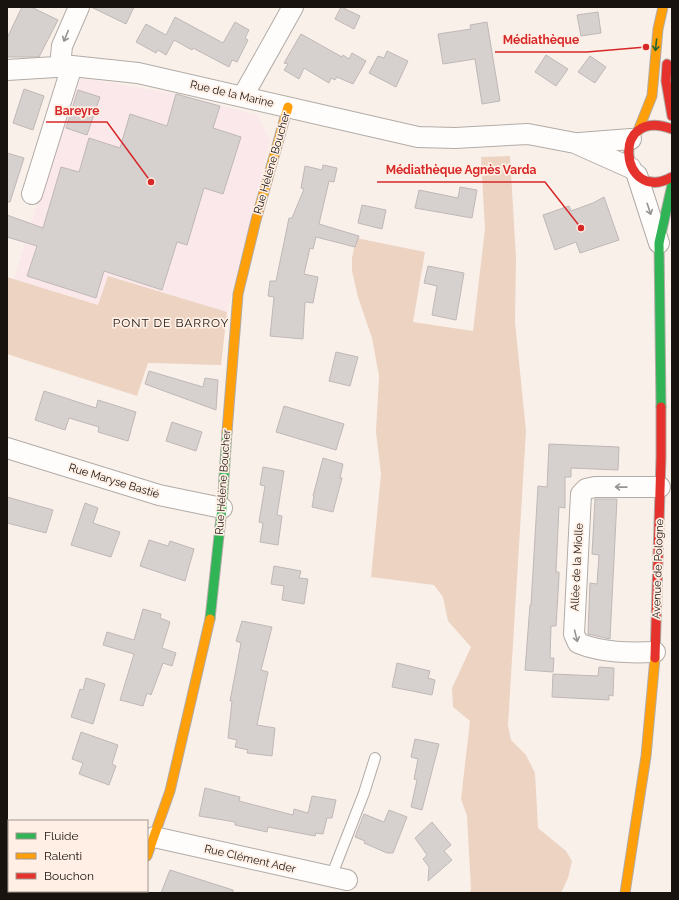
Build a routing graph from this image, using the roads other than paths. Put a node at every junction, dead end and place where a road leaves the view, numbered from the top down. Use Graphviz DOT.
graph roads {
  1 [pos="79,7"];
  2 [pos="293,7"];
  3 [pos="663,7"];
  4 [pos="667,55"];
  5 [pos="66,66"];
  6 [pos="7,70"];
  7 [pos="243,96"];
  8 [pos="288,107"];
  9 [pos="672,116"];
  10 [pos="672,129"];
  11 [pos="634,135"];
  12 [pos="575,143"];
  13 [pos="634,171"];
  14 [pos="672,177"];
  15 [pos="672,184"];
  16 [pos="32,194"];
  17 [pos="659,244"];
  18 [pos="7,448"];
  19 [pos="660,487"];
  20 [pos="222,508"];
  21 [pos="655,652"];
  22 [pos="375,758"];
  23 [pos="154,837"];
  24 [pos="148,853"];
  25 [pos="339,879"];
  26 [pos="625,893"];
  1 -- 5 [label="street, one-way"];
  2 -- 7 [label="street"];
  3 -- 11 [label="street, one-way"];
  4 -- 9 [label="street"];
  5 -- 6 [label="street, Rue de la Marine"];
  5 -- 7 [label="street, Rue de la Marine"];
  5 -- 16 [label="street"];
  7 -- 8 [label="street, Rue de la Marine"];
  8 -- 12 [label="street, Rue de la Marine"];
  8 -- 20 [label="street, Rue Hélène Boucher"];
  10 -- 11 [label="street"];
  11 -- 12 [label="street, Rue de la Marine"];
  11 -- 13 [label="street"];
  12 -- 13 [label="street, Rue de la Marine"];
  13 -- 14 [label="street"];
  13 -- 17 [label="street, Avenue de Pologne, one-way"];
  15 -- 17 [label="street, Avenue de Pologne"];
  17 -- 19 [label="street, Avenue de Pologne"];
  18 -- 20 [label="street, Rue Maryse Bastié"];
  19 -- 21 [label="street, Avenue de Pologne"];
  19 -- 21 [label="street, Allée de la Miolle, one-way"];
  20 -- 23 [label="street, Rue Hélène Boucher"];
  21 -- 26 [label="street, Avenue de Pologne"];
  22 -- 25 [label="lane"];
  23 -- 24 [label="street, Rue Hélène Boucher"];
  23 -- 25 [label="street, Rue Clément Ader"];
}
